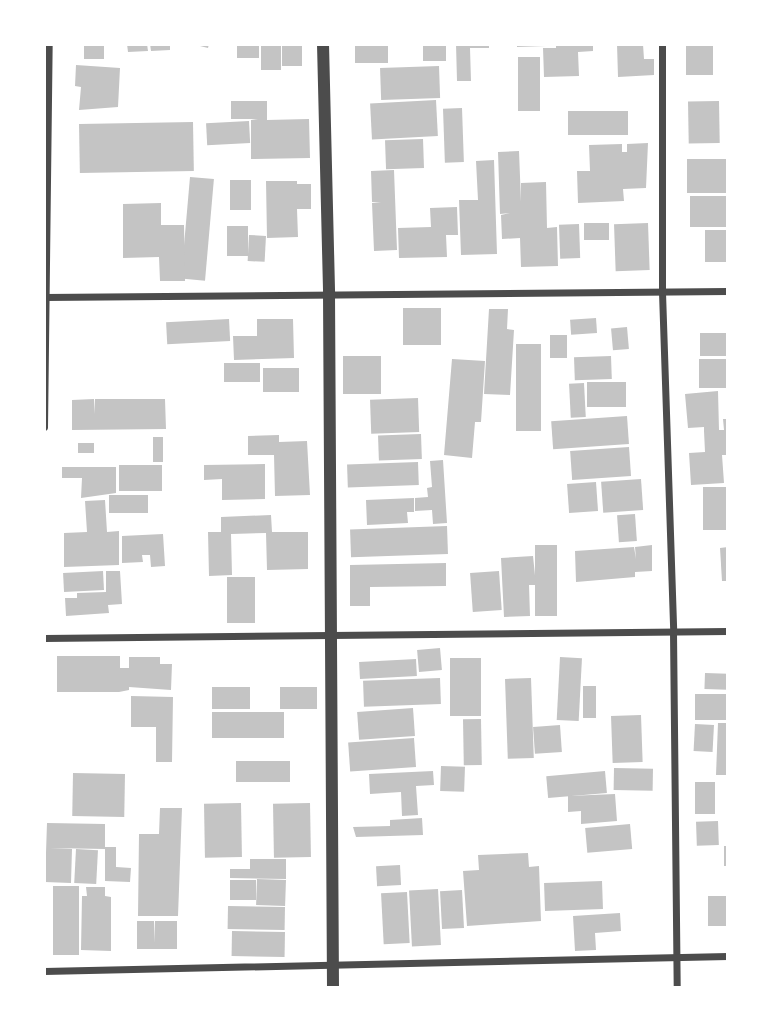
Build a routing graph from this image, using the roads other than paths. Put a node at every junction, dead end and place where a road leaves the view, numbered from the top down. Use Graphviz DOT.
graph roads {
  1 [pos="49,44"];
  2 [pos="323,44"];
  3 [pos="662,44"];
  4 [pos="728,291"];
  5 [pos="662,292"];
  6 [pos="330,293"];
  7 [pos="45,297"];
  8 [pos="44,427"];
  9 [pos="728,631"];
  10 [pos="673,632"];
  11 [pos="329,635"];
  12 [pos="44,638"];
  13 [pos="677,956"];
  14 [pos="728,956"];
  15 [pos="333,967"];
  16 [pos="44,971"];
  17 [pos="333,988"];
  18 [pos="677,988"];
  1 -- 7 [label="street"];
  2 -- 6 [label="street"];
  3 -- 5 [label="street"];
  4 -- 5 [label="street"];
  5 -- 6 [label="street"];
  5 -- 10 [label="street"];
  6 -- 7 [label="street"];
  6 -- 11 [label="street"];
  7 -- 8 [label="street"];
  9 -- 10 [label="street"];
  10 -- 11 [label="street"];
  10 -- 13 [label="street"];
  11 -- 12 [label="street"];
  11 -- 15 [label="street"];
  13 -- 14 [label="street"];
  13 -- 15 [label="street"];
  13 -- 18 [label="street"];
  15 -- 16 [label="street"];
  15 -- 17 [label="street"];
}
